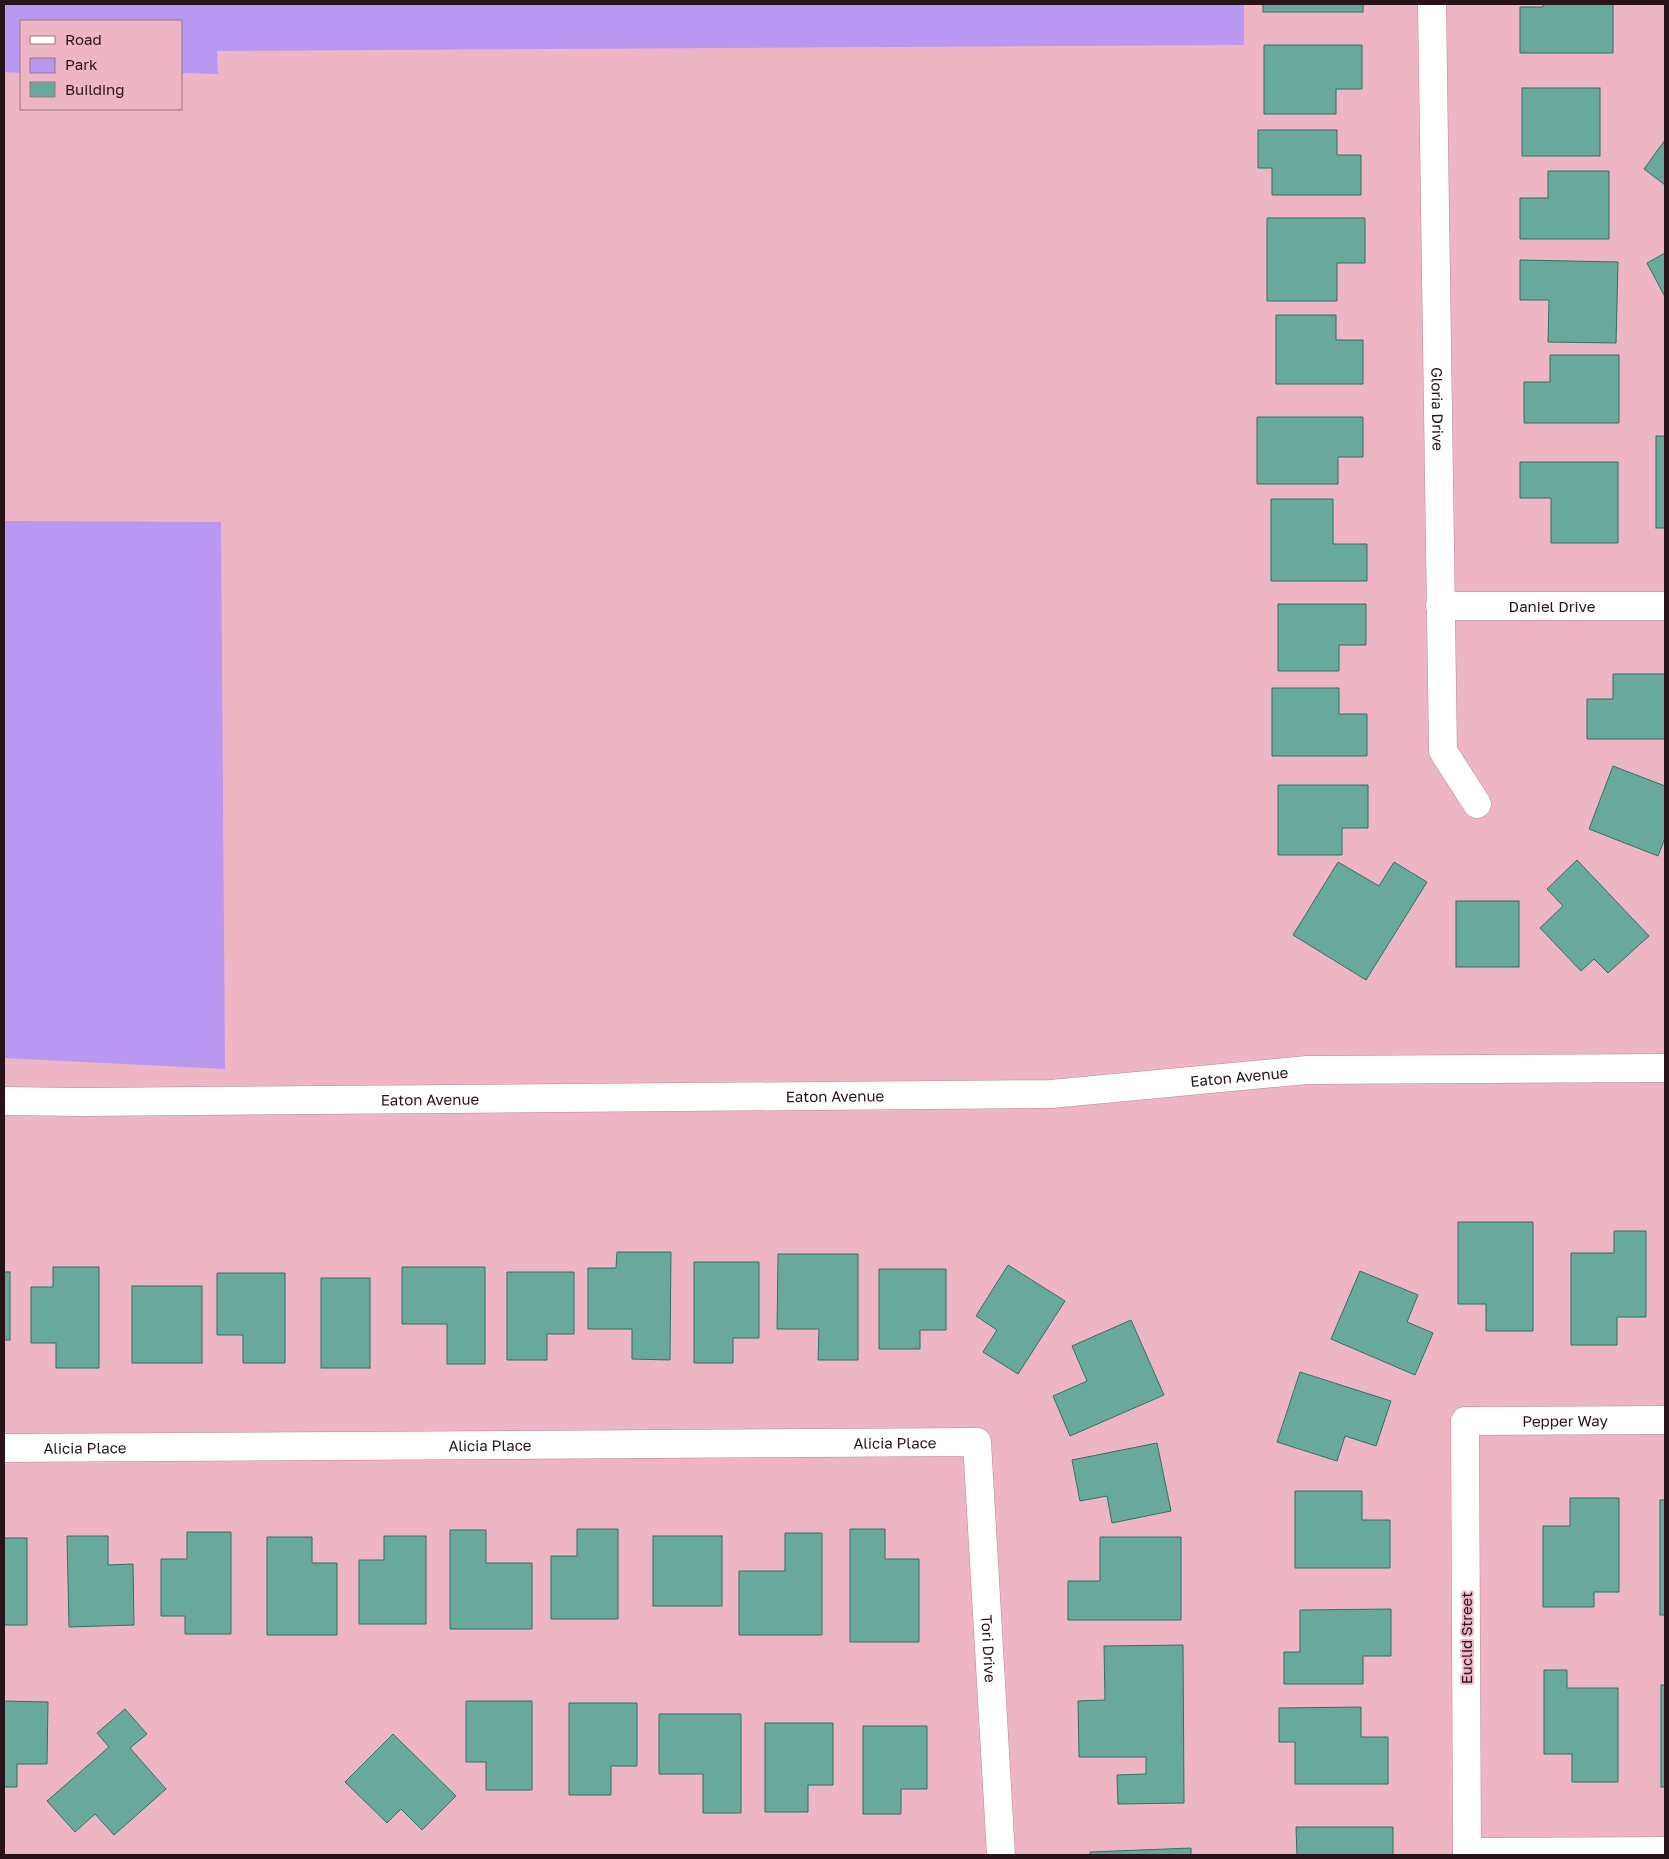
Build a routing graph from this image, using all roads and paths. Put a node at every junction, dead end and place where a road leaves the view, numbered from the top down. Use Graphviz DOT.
graph roads {
  1 [pos="1432,4"];
  2 [pos="1440,606"];
  3 [pos="1665,606"];
  4 [pos="1477,804"];
  5 [pos="1665,1068"];
  6 [pos="4,1101"];
  7 [pos="1665,1420"];
  8 [pos="1464,1421"];
  9 [pos="977,1442"];
  10 [pos="4,1448"];
  11 [pos="1665,1851"];
  12 [pos="1467,1854"];
  13 [pos="1001,1855"];
  1 -- 2 [label="street, Gloria Drive"];
  2 -- 3 [label="street, Daniel Drive"];
  2 -- 4 [label="street, Gloria Drive"];
  5 -- 6 [label="street, Eaton Avenue"];
  7 -- 8 [label="street, Pepper Way"];
  8 -- 12 [label="street, Euclid Street"];
  9 -- 10 [label="street, Alicia Place"];
  9 -- 13 [label="street, Tori Drive"];
  11 -- 12 [label="street"];
}
